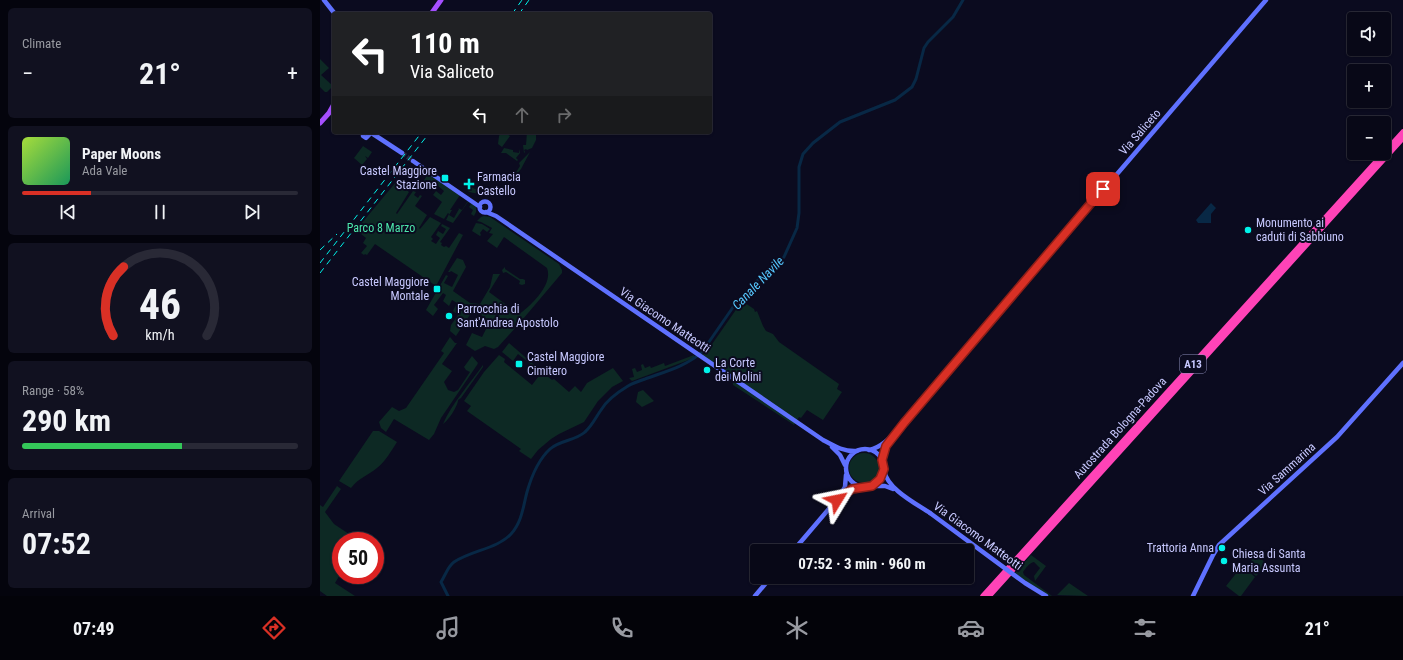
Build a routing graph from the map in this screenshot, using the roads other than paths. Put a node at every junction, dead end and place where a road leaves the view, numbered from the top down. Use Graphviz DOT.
graph roads {
  1 [pos="324,0"];
  2 [pos="441,0"];
  3 [pos="1266,0"];
  4 [pos="333,12"];
  5 [pos="432,12"];
  6 [pos="332,110"];
  7 [pos="320,123"];
  8 [pos="1403,132"];
  9 [pos="363,134"];
  10 [pos="369,134"];
  11 [pos="372,134"];
  12 [pos="1403,138"];
  13 [pos="402,153"];
  14 [pos="413,161"];
  15 [pos="481,204"];
  16 [pos="490,208"];
  17 [pos="486,212"];
  18 [pos="496,216"];
  19 [pos="1403,363"];
  20 [pos="904,423"];
  21 [pos="823,440"];
  22 [pos="869,450"];
  23 [pos="856,451"];
  24 [pos="882,460"];
  25 [pos="846,466"];
  26 [pos="884,469"];
  27 [pos="846,473"];
  28 [pos="872,486"];
  29 [pos="860,487"];
  30 [pos="900,492"];
  31 [pos="837,500"];
  32 [pos="799,544"];
  33 [pos="765,584"];
  34 [pos="755,596"];
  35 [pos="982,596"];
  36 [pos="988,596"];
  37 [pos="1046,596"];
  38 [pos="1193,596"];
  1 -- 4 [label="main road"];
  2 -- 5 [label="main road"];
  3 -- 20 [label="main road, Via Saliceto"];
  6 -- 7 [label="main road"];
  8 -- 35 [label="highway, Autostrada Bologna-Padova / A13"];
  9 -- 10 [label="main road"];
  11 -- 13 [label="main road"];
  12 -- 36 [label="highway, Autostrada Bologna-Padova / A13"];
  14 -- 15 [label="main road"];
  15 -- 16 [label="main road, Via Giacomo Matteotti"];
  15 -- 17 [label="main road, Via Giacomo Matteotti"];
  16 -- 17 [label="main road"];
  16 -- 18 [label="main road, Via Giacomo Matteotti"];
  17 -- 18 [label="main road, Via Giacomo Matteotti"];
  18 -- 21 [label="main road, Via Giacomo Matteotti"];
  19 -- 38 [label="main road, Via Sammarina"];
  20 -- 22 [label="main road, Via Saliceto"];
  20 -- 24 [label="main road, Via Saliceto"];
  21 -- 23 [label="main road, Via Giacomo Matteotti"];
  21 -- 25 [label="main road, Via Giacomo Matteotti"];
  22 -- 23 [label="main road, Via Saliceto"];
  22 -- 24 [label="main road"];
  23 -- 25 [label="main road"];
  24 -- 26 [label="main road"];
  25 -- 27 [label="main road"];
  26 -- 28 [label="main road"];
  26 -- 30 [label="main road, Via Giacomo Matteotti"];
  27 -- 29 [label="main road"];
  27 -- 31 [label="main road"];
  28 -- 29 [label="main road"];
  28 -- 30 [label="main road, Via Giacomo Matteotti"];
  29 -- 31 [label="main road"];
  30 -- 37 [label="main road, Via Giacomo Matteotti, bridge"];
  31 -- 32 [label="main road"];
  33 -- 34 [label="main road"];
}
